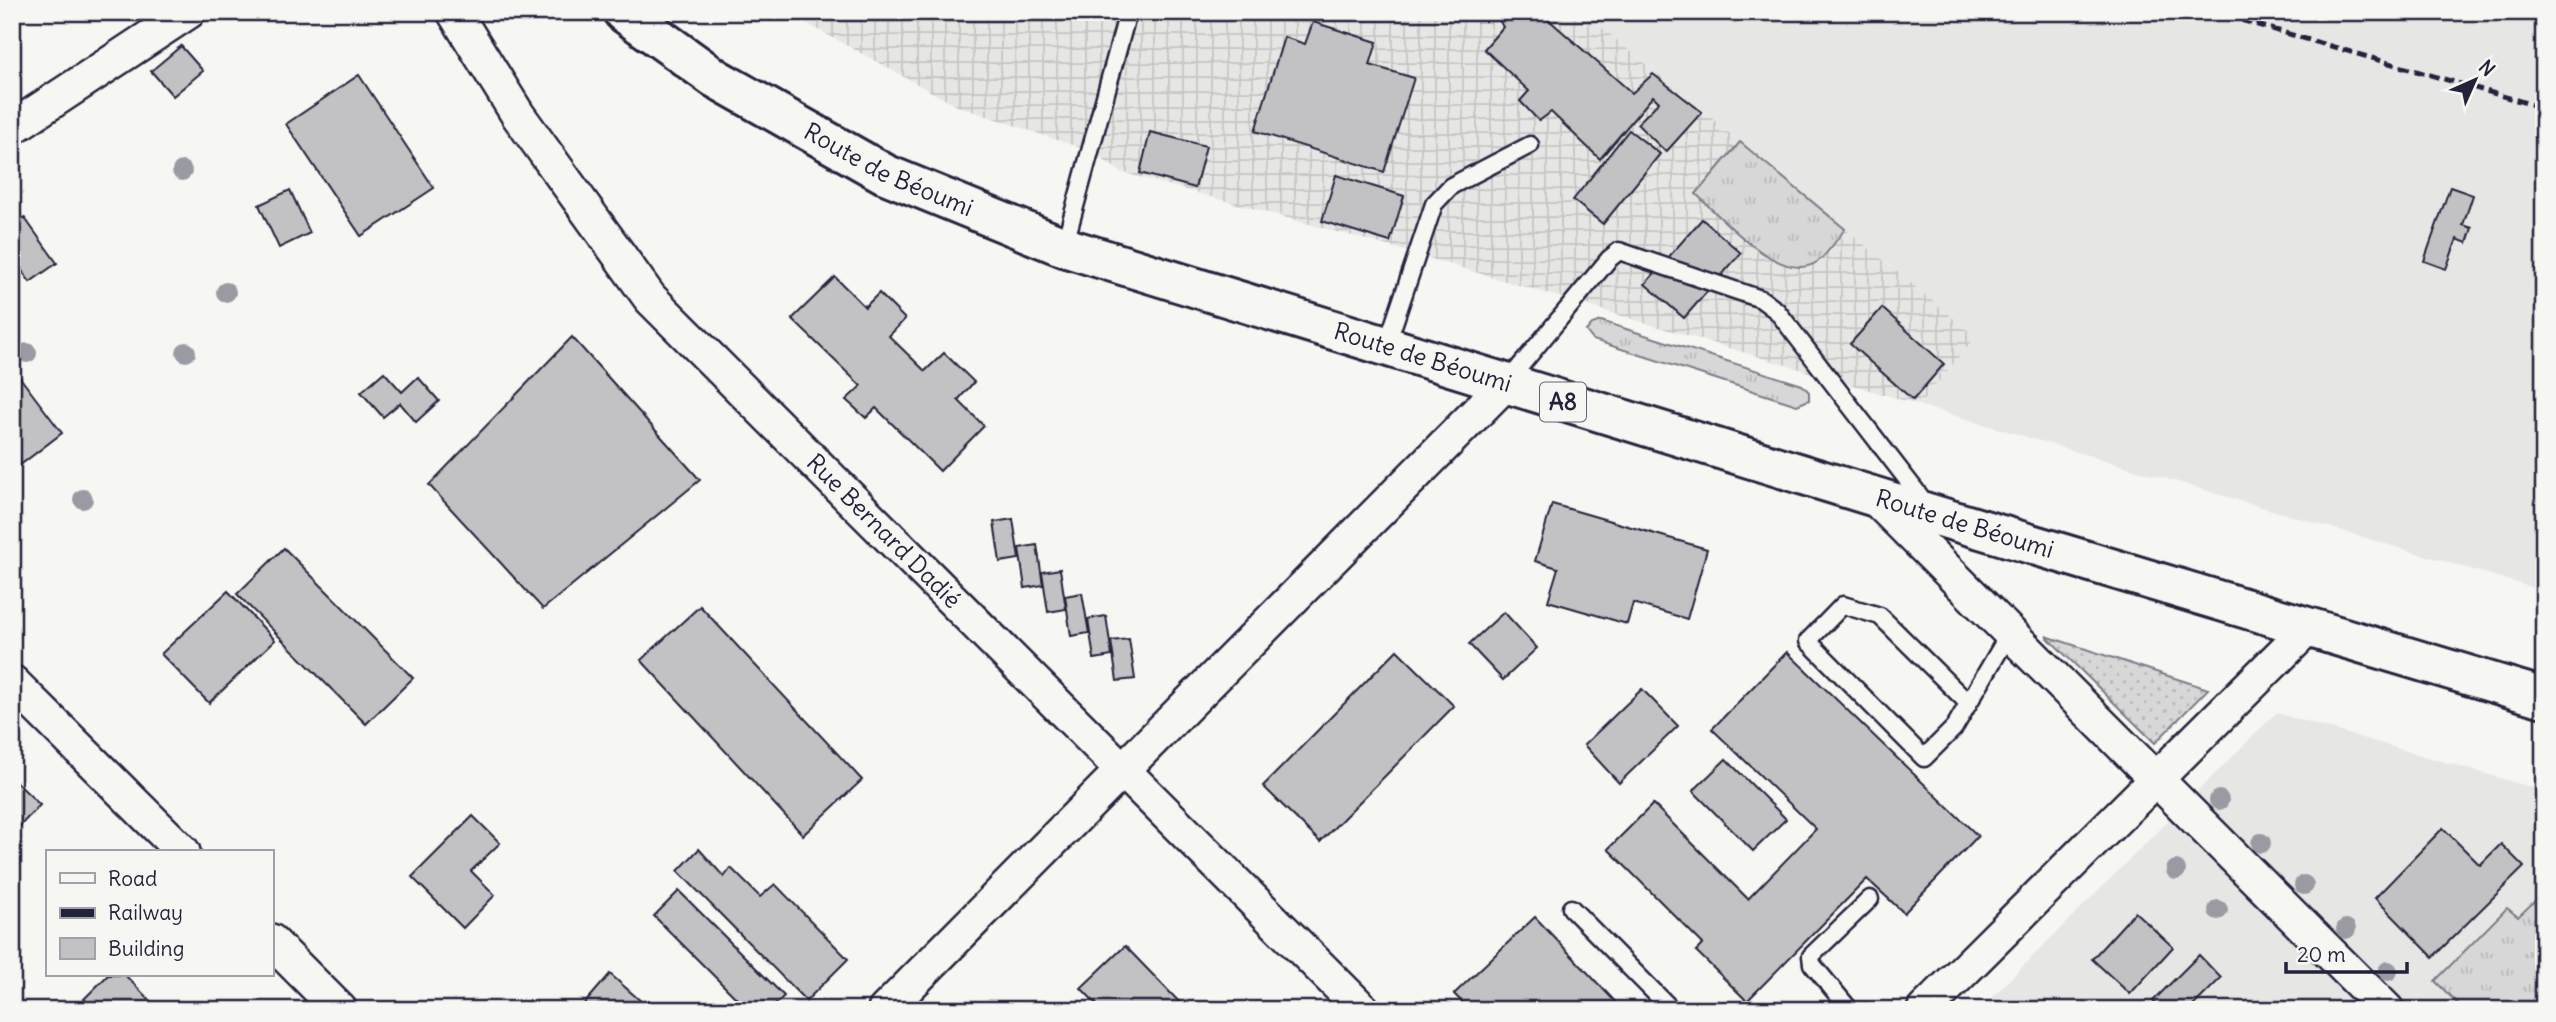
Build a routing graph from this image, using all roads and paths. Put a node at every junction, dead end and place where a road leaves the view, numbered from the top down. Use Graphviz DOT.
graph roads {
  1 [pos="188,12"];
  2 [pos="454,12"];
  3 [pos="623,12"];
  4 [pos="1128,12"];
  5 [pos="12,128"];
  6 [pos="1530,145"];
  7 [pos="1064,247"];
  8 [pos="1387,347"];
  9 [pos="1505,384"];
  10 [pos="1871,494"];
  11 [pos="1934,515"];
  12 [pos="2309,627"];
  13 [pos="2010,632"];
  14 [pos="12,682"];
  15 [pos="2544,698"];
  16 [pos="1968,703"];
  17 [pos="1123,770"];
  18 [pos="2157,778"];
  19 [pos="181,850"];
  20 [pos="1870,899"];
  21 [pos="1571,908"];
  22 [pos="273,943"];
  23 [pos="340,1010"];
  24 [pos="885,1010"];
  25 [pos="1363,1010"];
  26 [pos="1672,1010"];
  27 [pos="1850,1010"];
  28 [pos="1924,1010"];
  29 [pos="2387,1010"];
  1 -- 5 [label="street"];
  2 -- 17 [label="street, Rue Bernard Dadié"];
  3 -- 7 [label="main road, Route de Béoumi / A8"];
  4 -- 7 [label="lane"];
  6 -- 8 [label="lane"];
  7 -- 8 [label="main road, Route de Béoumi / A8"];
  8 -- 9 [label="main road, Route de Béoumi / A8"];
  9 -- 10 [label="main road, Route de Béoumi / A8"];
  9 -- 11 [label="lane"];
  9 -- 17 [label="street"];
  10 -- 11 [label="main road, Route de Béoumi / A8"];
  10 -- 13 [label="street"];
  11 -- 12 [label="main road, Route de Béoumi / A8"];
  12 -- 15 [label="main road, Route de Béoumi / A8"];
  12 -- 18 [label="street"];
  13 -- 16 [label="lane"];
  13 -- 18 [label="street"];
  14 -- 19 [label="street"];
  16 -- 16 [label="lane"];
  17 -- 24 [label="street"];
  17 -- 25 [label="street, Rue Bernard Dadié"];
  18 -- 28 [label="street"];
  18 -- 29 [label="street"];
  20 -- 27 [label="lane"];
  21 -- 26 [label="lane"];
  22 -- 23 [label="street"];
}
